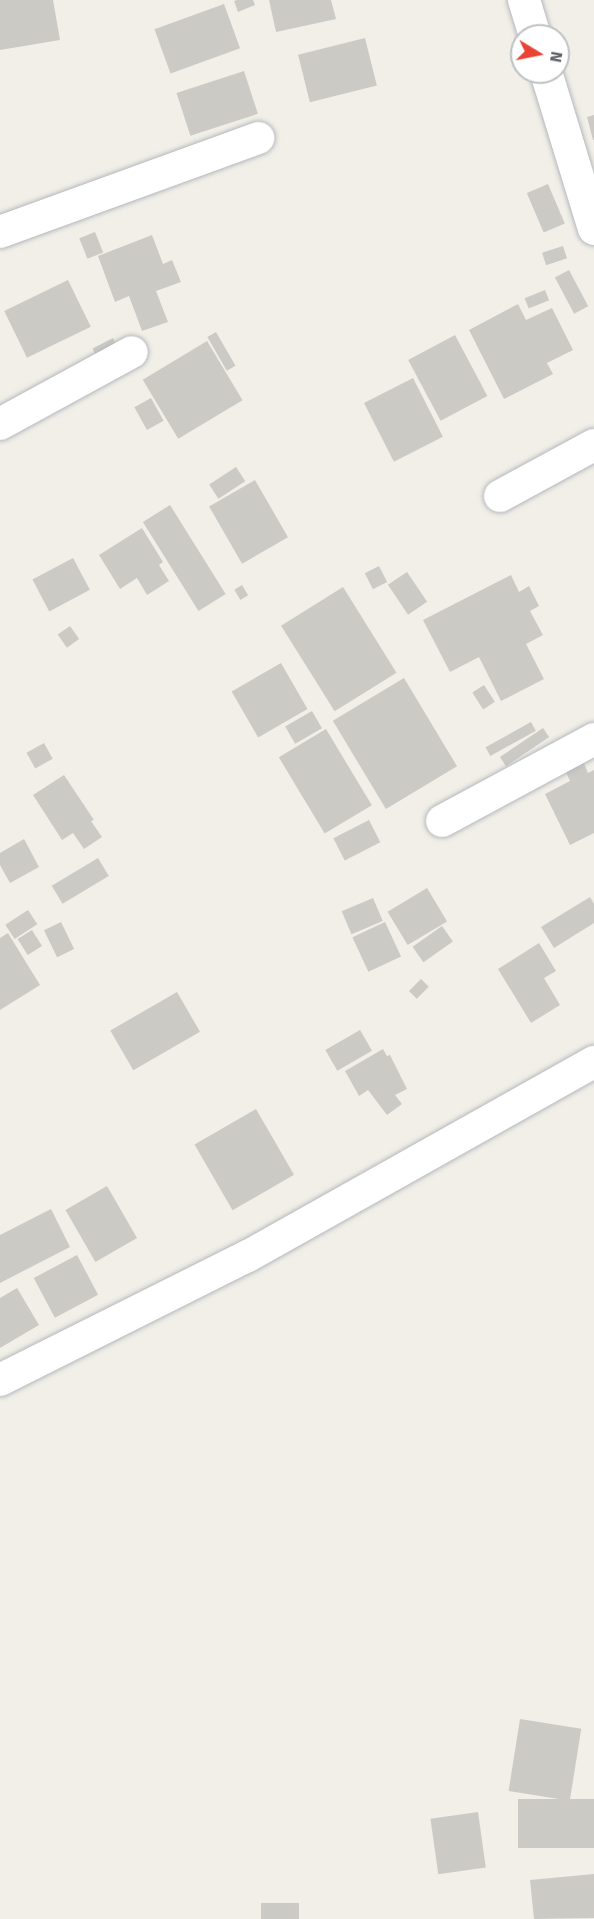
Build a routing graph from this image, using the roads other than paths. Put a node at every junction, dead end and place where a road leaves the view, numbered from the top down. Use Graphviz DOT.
graph roads {
  1 [pos="524,0"];
  2 [pos="531,24"];
  3 [pos="550,84"];
  4 [pos="258,138"];
  5 [pos="594,229"];
  6 [pos="0,232"];
  7 [pos="132,352"];
  8 [pos="0,424"];
  9 [pos="594,445"];
  10 [pos="500,495"];
  11 [pos="594,739"];
  12 [pos="442,821"];
  13 [pos="594,1062"];
  14 [pos="0,1380"];
  1 -- 2 [label="street"];
  3 -- 5 [label="street"];
  4 -- 6 [label="street"];
  7 -- 8 [label="street"];
  9 -- 10 [label="street"];
  11 -- 12 [label="street"];
  13 -- 14 [label="street"];
}
